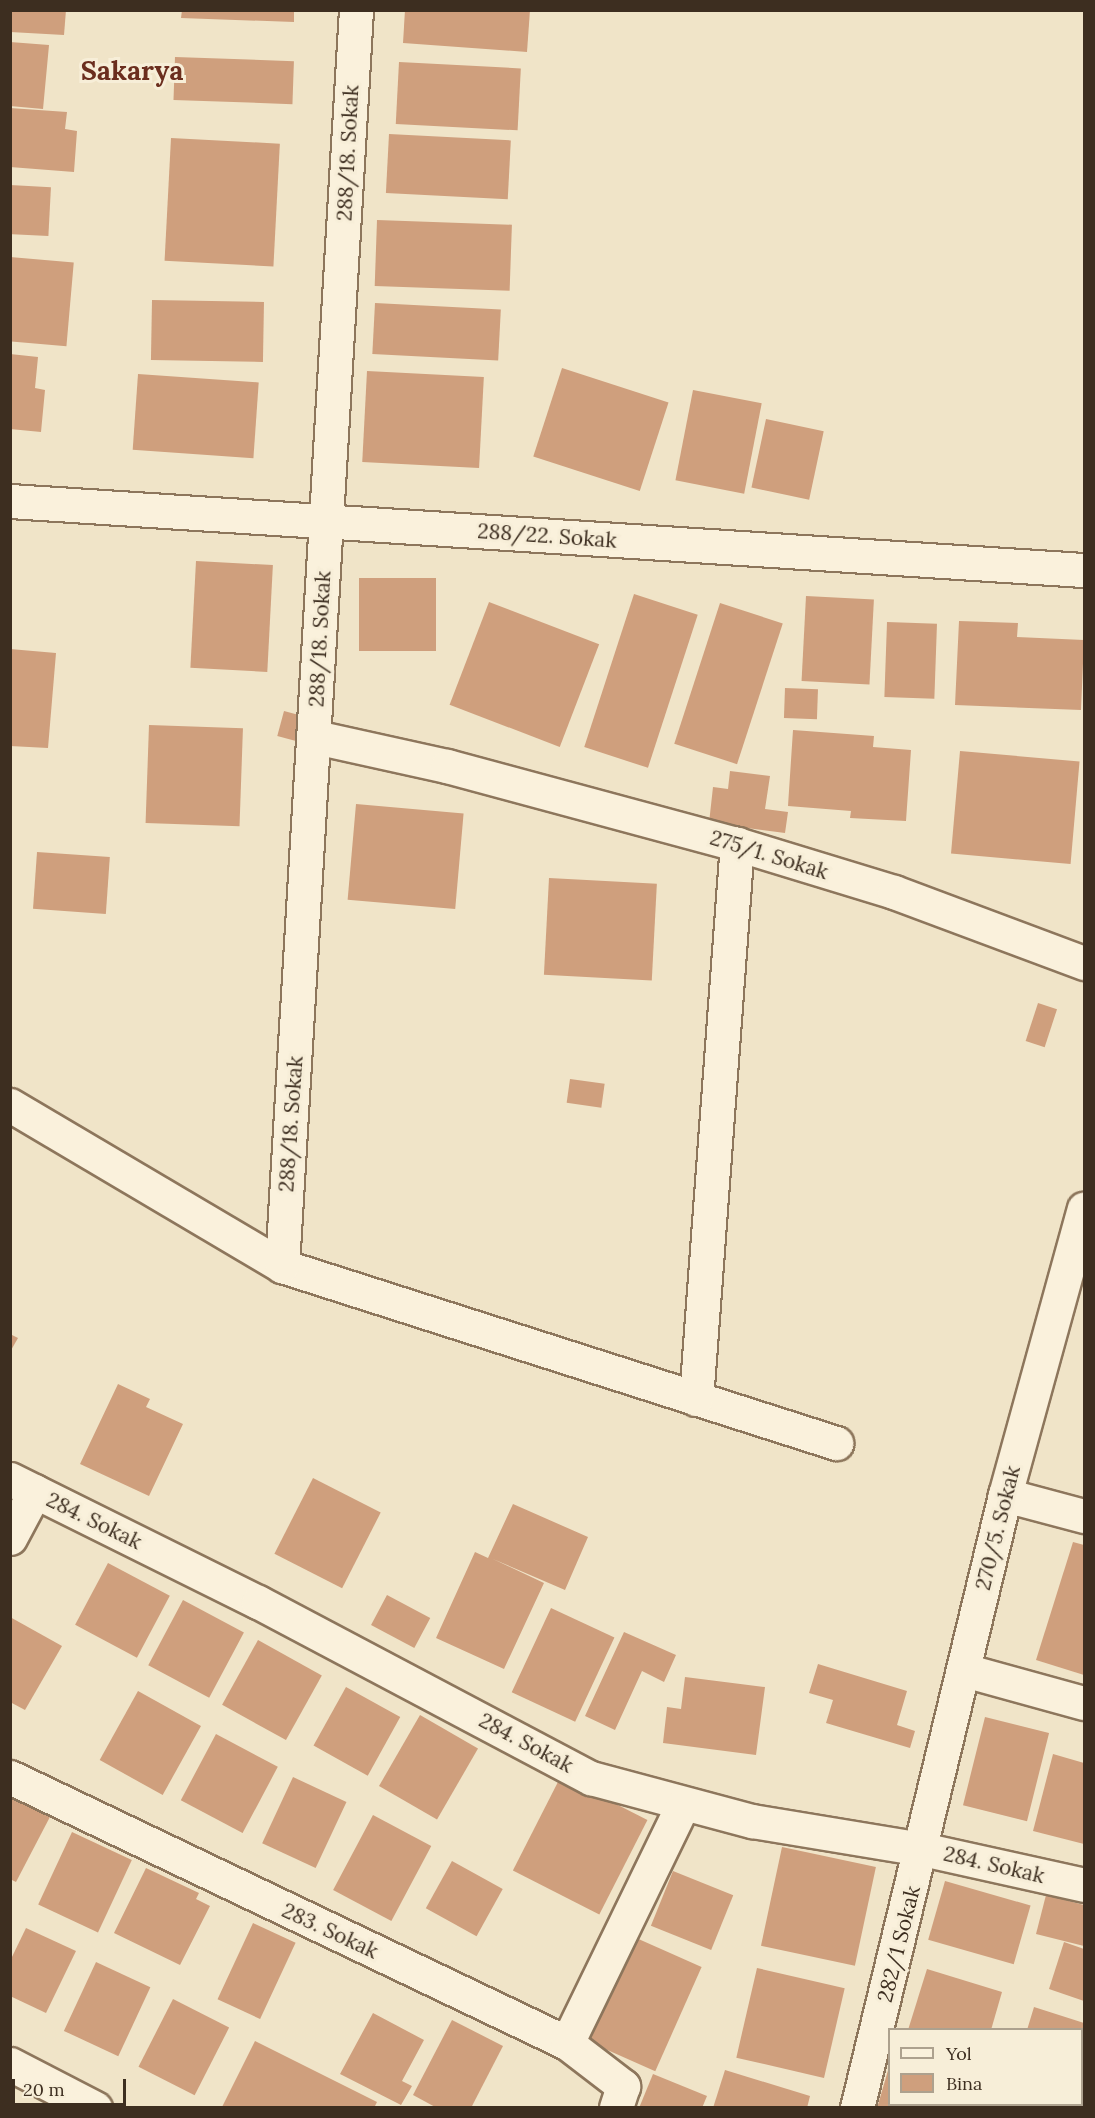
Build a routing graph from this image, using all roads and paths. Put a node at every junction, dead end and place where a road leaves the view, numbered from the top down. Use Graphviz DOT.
graph roads {
  1 [pos="356,10"];
  2 [pos="10,501"];
  3 [pos="327,522"];
  4 [pos="1084,570"];
  5 [pos="315,737"];
  6 [pos="737,844"];
  7 [pos="1084,963"];
  8 [pos="10,1105"];
  9 [pos="1084,1209"];
  10 [pos="282,1266"];
  11 [pos="696,1399"];
  12 [pos="836,1443"];
  13 [pos="23,1485"];
  14 [pos="1005,1495"];
  15 [pos="1084,1516"];
  16 [pos="10,1538"];
  17 [pos="964,1670"];
  18 [pos="1084,1703"];
  19 [pos="10,1777"];
  20 [pos="683,1804"];
  21 [pos="922,1849"];
  22 [pos="1084,1886"];
  23 [pos="567,2043"];
  24 [pos="10,2064"];
  25 [pos="94,2108"];
  26 [pos="616,2108"];
  27 [pos="857,2108"];
  1 -- 3 [label="street, 288/18. Sokak"];
  2 -- 3 [label="street, 288/22. Sokak"];
  3 -- 4 [label="street, 288/22. Sokak"];
  3 -- 5 [label="street, 288/18. Sokak"];
  5 -- 6 [label="street, 275/1. Sokak"];
  5 -- 10 [label="street, 288/18. Sokak"];
  6 -- 7 [label="street, 275/1. Sokak"];
  6 -- 11 [label="street"];
  8 -- 10 [label="street"];
  9 -- 14 [label="street, 270/5. Sokak"];
  10 -- 11 [label="street"];
  11 -- 12 [label="street"];
  13 -- 16 [label="street"];
  13 -- 20 [label="street, 284. Sokak"];
  14 -- 15 [label="street"];
  14 -- 17 [label="street, 270/5. Sokak"];
  17 -- 18 [label="street"];
  17 -- 21 [label="street, 270/5. Sokak"];
  19 -- 23 [label="street, 283. Sokak"];
  20 -- 21 [label="street, 284. Sokak"];
  20 -- 23 [label="street"];
  21 -- 22 [label="street, 284. Sokak"];
  21 -- 27 [label="street, 282/1 Sokak"];
  23 -- 26 [label="street, 283. Sokak"];
  24 -- 25 [label="street"];
}
